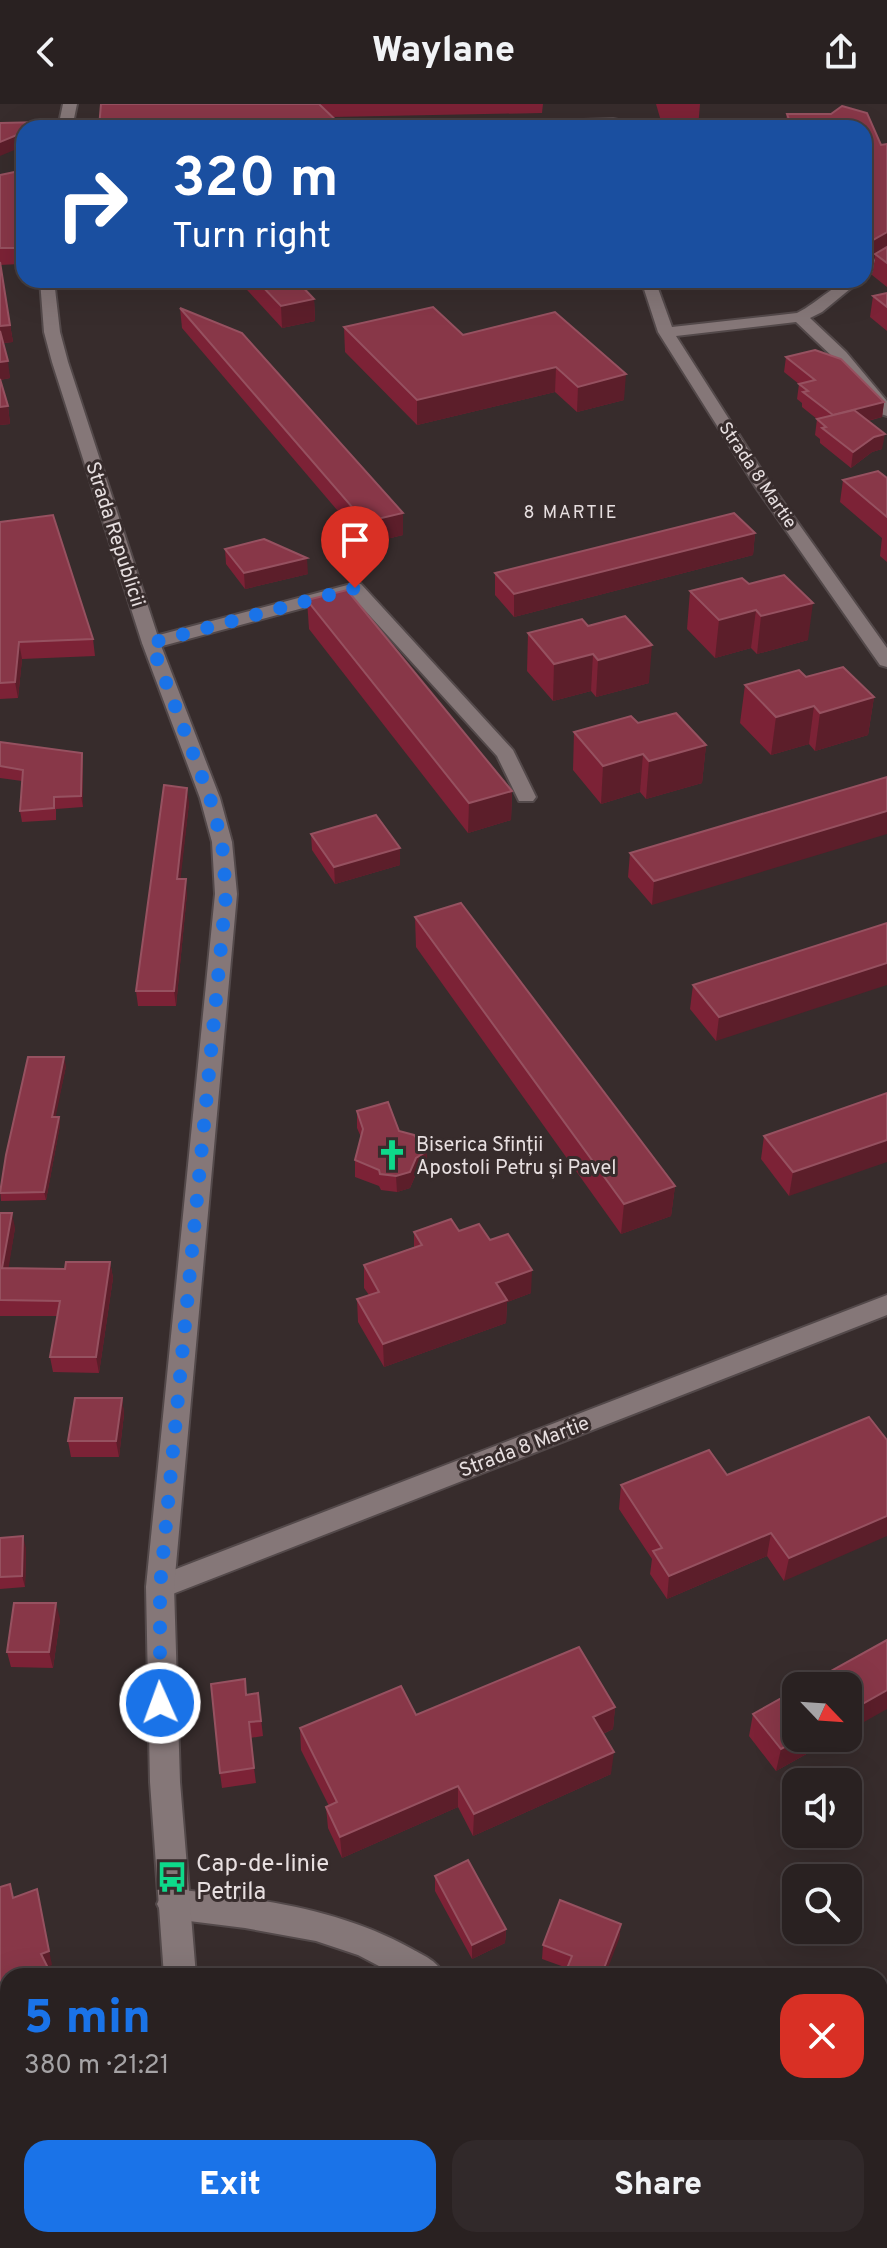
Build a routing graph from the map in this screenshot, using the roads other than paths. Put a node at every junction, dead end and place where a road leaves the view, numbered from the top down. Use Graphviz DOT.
graph roads {
  1 [pos="48,288"];
  2 [pos="651,288"];
  3 [pos="844,288"];
  4 [pos="800,317"];
  5 [pos="666,332"];
  6 [pos="870,388"];
  7 [pos="887,391"];
  8 [pos="887,411"];
  9 [pos="151,643"];
  10 [pos="887,661"];
  11 [pos="526,797"];
  12 [pos="887,1305"];
  13 [pos="160,1587"];
  14 [pos="173,1904"];
  15 [pos="179,1968"];
  16 [pos="413,1968"];
  1 -- 9 [label="street, Strada Republicii"];
  2 -- 5 [label="street, Strada 8 Martie"];
  3 -- 4 [label="street"];
  4 -- 5 [label="street"];
  4 -- 6 [label="street"];
  5 -- 10 [label="street, Strada 8 Martie"];
  6 -- 7 [label="street"];
  6 -- 8 [label="street"];
  9 -- 11 [label="street"];
  9 -- 13 [label="street, Strada Republicii"];
  12 -- 13 [label="street, Strada 8 Martie"];
  13 -- 14 [label="street, Strada Republicii"];
  14 -- 15 [label="street, Strada Republicii"];
  14 -- 16 [label="street"];
}
